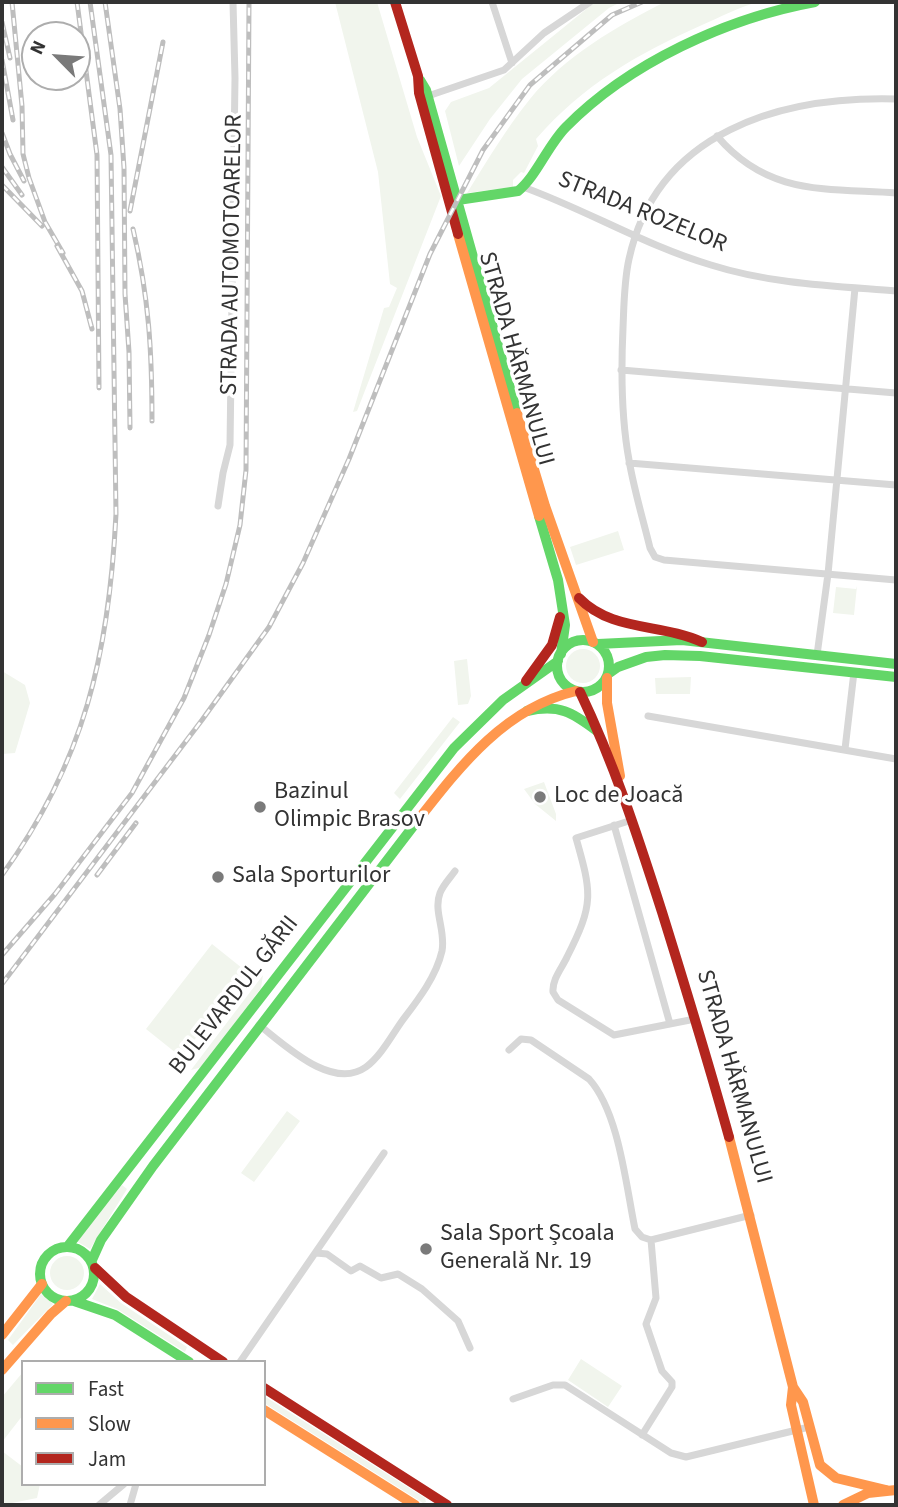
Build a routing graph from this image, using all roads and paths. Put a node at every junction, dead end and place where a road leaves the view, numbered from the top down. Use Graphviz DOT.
graph roads {
  1 [pos="233,2"];
  2 [pos="395,2"];
  3 [pos="492,2"];
  4 [pos="590,2"];
  5 [pos="815,2"];
  6 [pos="512,63"];
  7 [pos="418,76"];
  8 [pos="428,96"];
  9 [pos="896,99"];
  10 [pos="717,136"];
  11 [pos="523,187"];
  12 [pos="896,193"];
  13 [pos="458,200"];
  14 [pos="636,235"];
  15 [pos="855,288"];
  16 [pos="896,292"];
  17 [pos="621,370"];
  18 [pos="846,389"];
  19 [pos="896,393"];
  20 [pos="629,463"];
  21 [pos="838,480"];
  22 [pos="896,485"];
  23 [pos="218,506"];
  24 [pos="828,574"];
  25 [pos="896,580"];
  26 [pos="571,587"];
  27 [pos="563,607"];
  28 [pos="702,642"];
  29 [pos="595,643"];
  30 [pos="817,655"];
  31 [pos="559,657"];
  32 [pos="896,664"];
  33 [pos="854,672"];
  34 [pos="607,676"];
  35 [pos="896,677"];
  36 [pos="526,681"];
  37 [pos="578,691"];
  38 [pos="527,711"];
  39 [pos="648,716"];
  40 [pos="598,731"];
  41 [pos="845,749"];
  42 [pos="896,759"];
  43 [pos="620,782"];
  44 [pos="632,820"];
  45 [pos="614,825"];
  46 [pos="455,871"];
  47 [pos="695,1019"];
  48 [pos="670,1024"];
  49 [pos="259,1025"];
  50 [pos="509,1050"];
  51 [pos="384,1153"];
  52 [pos="751,1215"];
  53 [pos="652,1240"];
  54 [pos="68,1246"];
  55 [pos="316,1253"];
  56 [pos="93,1264"];
  57 [pos="42,1284"];
  58 [pos="70,1301"];
  59 [pos="2,1335"];
  60 [pos="470,1348"];
  61 [pos="172,1357"];
  62 [pos="220,1360"];
  63 [pos="241,1360"];
  64 [pos="2,1370"];
  65 [pos="793,1387"];
  66 [pos="266,1389"];
  67 [pos="513,1399"];
  68 [pos="266,1411"];
  69 [pos="809,1427"];
  70 [pos="796,1430"];
  71 [pos="642,1435"];
  72 [pos="122,1486"];
  73 [pos="136,1486"];
  74 [pos="891,1490"];
  75 [pos="443,1504"];
  76 [pos="99,1505"];
  77 [pos="131,1505"];
  78 [pos="415,1505"];
  79 [pos="814,1505"];
  80 [pos="843,1505"];
  1 -- 23 [label="street, STRADA AUTOMOTOARELOR"];
  2 -- 7 [label="main road, STRADA HĂRMANULUI"];
  3 -- 6 [label="street"];
  4 -- 6 [label="street"];
  5 -- 11 [label="main road"];
  6 -- 8 [label="street"];
  7 -- 8 [label="main road, STRADA HĂRMANULUI"];
  7 -- 27 [label="main road, STRADA HĂRMANULUI"];
  8 -- 13 [label="main road, STRADA HĂRMANULUI"];
  9 -- 10 [label="street"];
  10 -- 12 [label="street"];
  10 -- 14 [label="street"];
  11 -- 13 [label="main road, STRADA ROZELOR"];
  11 -- 14 [label="street, STRADA ROZELOR"];
  13 -- 26 [label="main road, STRADA HĂRMANULUI"];
  14 -- 15 [label="street, STRADA ROZELOR"];
  14 -- 17 [label="street"];
  15 -- 16 [label="street, STRADA ROZELOR"];
  15 -- 18 [label="street"];
  17 -- 18 [label="street"];
  17 -- 20 [label="street"];
  18 -- 19 [label="street"];
  18 -- 21 [label="street"];
  20 -- 21 [label="street"];
  20 -- 24 [label="street"];
  21 -- 22 [label="street"];
  21 -- 24 [label="street"];
  24 -- 25 [label="street"];
  24 -- 30 [label="street"];
  26 -- 28 [label="main road"];
  26 -- 29 [label="main road, STRADA HĂRMANULUI"];
  27 -- 31 [label="main road, STRADA HĂRMANULUI"];
  27 -- 36 [label="main road"];
  28 -- 29 [label="main road"];
  28 -- 30 [label="main road"];
  29 -- 31 [label="main road"];
  29 -- 34 [label="main road"];
  30 -- 32 [label="main road"];
  31 -- 36 [label="main road, BULEVARDUL GĂRII"];
  31 -- 37 [label="main road"];
  33 -- 34 [label="main road"];
  33 -- 35 [label="main road"];
  33 -- 41 [label="street"];
  34 -- 37 [label="main road"];
  34 -- 43 [label="main road, STRADA HĂRMANULUI"];
  36 -- 54 [label="main road, BULEVARDUL GĂRII"];
  37 -- 38 [label="main road, BULEVARDUL GĂRII"];
  37 -- 40 [label="main road, STRADA HĂRMANULUI"];
  38 -- 40 [label="main road"];
  38 -- 49 [label="main road, BULEVARDUL GĂRII"];
  39 -- 41 [label="street"];
  40 -- 43 [label="main road, STRADA HĂRMANULUI"];
  41 -- 42 [label="street"];
  43 -- 44 [label="main road, STRADA HĂRMANULUI"];
  44 -- 45 [label="street"];
  44 -- 47 [label="main road, STRADA HĂRMANULUI"];
  45 -- 48 [label="street"];
  45 -- 48 [label="street"];
  46 -- 49 [label="street"];
  47 -- 48 [label="street"];
  47 -- 52 [label="main road, STRADA HĂRMANULUI"];
  49 -- 56 [label="main road, BULEVARDUL GĂRII"];
  50 -- 53 [label="street"];
  51 -- 55 [label="street"];
  52 -- 53 [label="street"];
  52 -- 65 [label="main road, STRADA HĂRMANULUI"];
  53 -- 71 [label="street"];
  54 -- 56 [label="main road"];
  54 -- 57 [label="main road"];
  55 -- 60 [label="street"];
  55 -- 63 [label="street"];
  56 -- 58 [label="main road"];
  56 -- 62 [label="main road"];
  57 -- 58 [label="main road"];
  57 -- 59 [label="main road"];
  58 -- 61 [label="main road"];
  58 -- 64 [label="main road"];
  65 -- 69 [label="main road, STRADA HĂRMANULUI"];
  65 -- 70 [label="main road, STRADA HĂRMANULUI"];
  66 -- 75 [label="main road"];
  67 -- 71 [label="street"];
  68 -- 78 [label="main road"];
  69 -- 70 [label="street"];
  69 -- 74 [label="main road, STRADA HĂRMANULUI"];
  70 -- 71 [label="street"];
  70 -- 79 [label="main road, STRADA HĂRMANULUI"];
  72 -- 76 [label="street"];
  73 -- 77 [label="street"];
  74 -- 80 [label="main road"];
}
